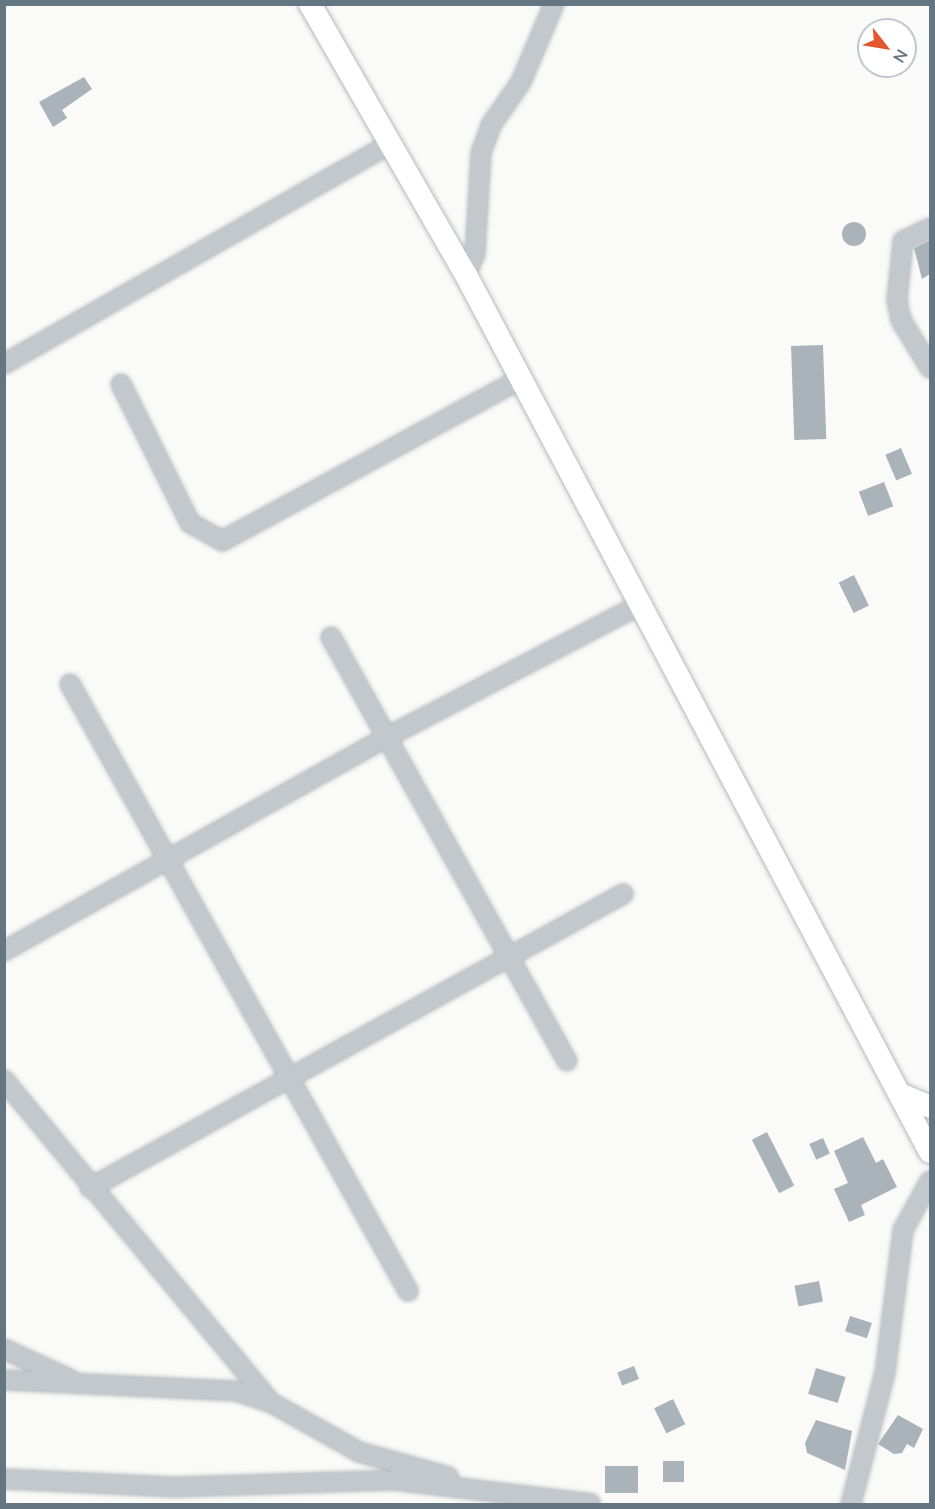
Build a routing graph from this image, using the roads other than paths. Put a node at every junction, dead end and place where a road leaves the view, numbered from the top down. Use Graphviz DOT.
graph roads {
  1 [pos="310,4"];
  2 [pos="554,4"];
  3 [pos="390,144"];
  4 [pos="930,228"];
  5 [pos="466,275"];
  6 [pos="4,364"];
  7 [pos="930,368"];
  8 [pos="520,379"];
  9 [pos="121,384"];
  10 [pos="639,605"];
  11 [pos="331,637"];
  12 [pos="70,684"];
  13 [pos="387,737"];
  14 [pos="170,857"];
  15 [pos="623,894"];
  16 [pos="4,951"];
  17 [pos="509,957"];
  18 [pos="567,1061"];
  19 [pos="292,1078"];
  20 [pos="4,1080"];
  21 [pos="902,1095"];
  22 [pos="930,1107"];
  23 [pos="930,1148"];
  24 [pos="930,1181"];
  25 [pos="90,1188"];
  26 [pos="408,1291"];
  27 [pos="4,1349"];
  28 [pos="4,1380"];
  29 [pos="81,1385"];
  30 [pos="270,1401"];
  31 [pos="4,1479"];
  32 [pos="500,1490"];
  33 [pos="591,1504"];
  34 [pos="851,1504"];
  1 -- 3 [label="main road"];
  2 -- 5 [label="street"];
  3 -- 5 [label="main road"];
  3 -- 6 [label="street"];
  4 -- 7 [label="street"];
  5 -- 8 [label="main road"];
  8 -- 9 [label="street"];
  8 -- 10 [label="main road"];
  10 -- 13 [label="street"];
  10 -- 21 [label="main road"];
  11 -- 13 [label="street"];
  12 -- 14 [label="street"];
  13 -- 14 [label="street"];
  13 -- 17 [label="street"];
  14 -- 16 [label="street"];
  14 -- 19 [label="street"];
  15 -- 17 [label="street"];
  17 -- 18 [label="street"];
  17 -- 19 [label="street"];
  19 -- 25 [label="street"];
  19 -- 26 [label="street"];
  20 -- 25 [label="street"];
  21 -- 22 [label="main road"];
  21 -- 23 [label="main road"];
  24 -- 34 [label="street"];
  25 -- 30 [label="street"];
  27 -- 29 [label="street"];
  28 -- 29 [label="street"];
  29 -- 30 [label="street"];
  30 -- 32 [label="street"];
  31 -- 32 [label="street"];
  32 -- 33 [label="street"];
}
